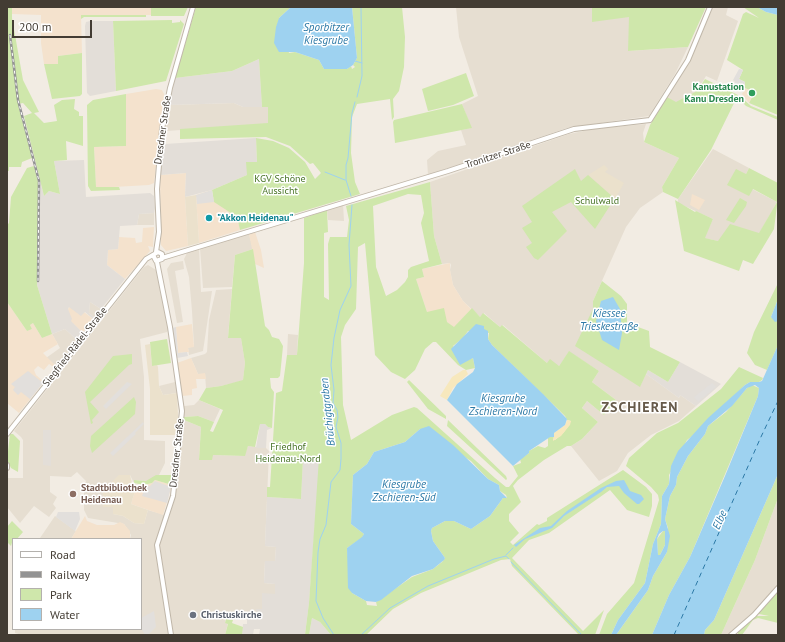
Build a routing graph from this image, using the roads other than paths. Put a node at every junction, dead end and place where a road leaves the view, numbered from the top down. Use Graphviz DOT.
graph roads {
  1 [pos="193,7"];
  2 [pos="710,7"];
  3 [pos="158,257"];
  4 [pos="7,434"];
  5 [pos="7,465"];
  6 [pos="7,468"];
  7 [pos="778,588"];
  8 [pos="171,635"];
  9 [pos="731,635"];
  1 -- 3 [label="street, Dresdner Straße"];
  2 -- 3 [label="street, Tronitzer Straße"];
  3 -- 4 [label="street, Siegfried-Rädel-Straße"];
  3 -- 8 [label="street, Dresdner Straße"];
  5 -- 6 [label="street"];
  7 -- 9 [label="street"];
}
